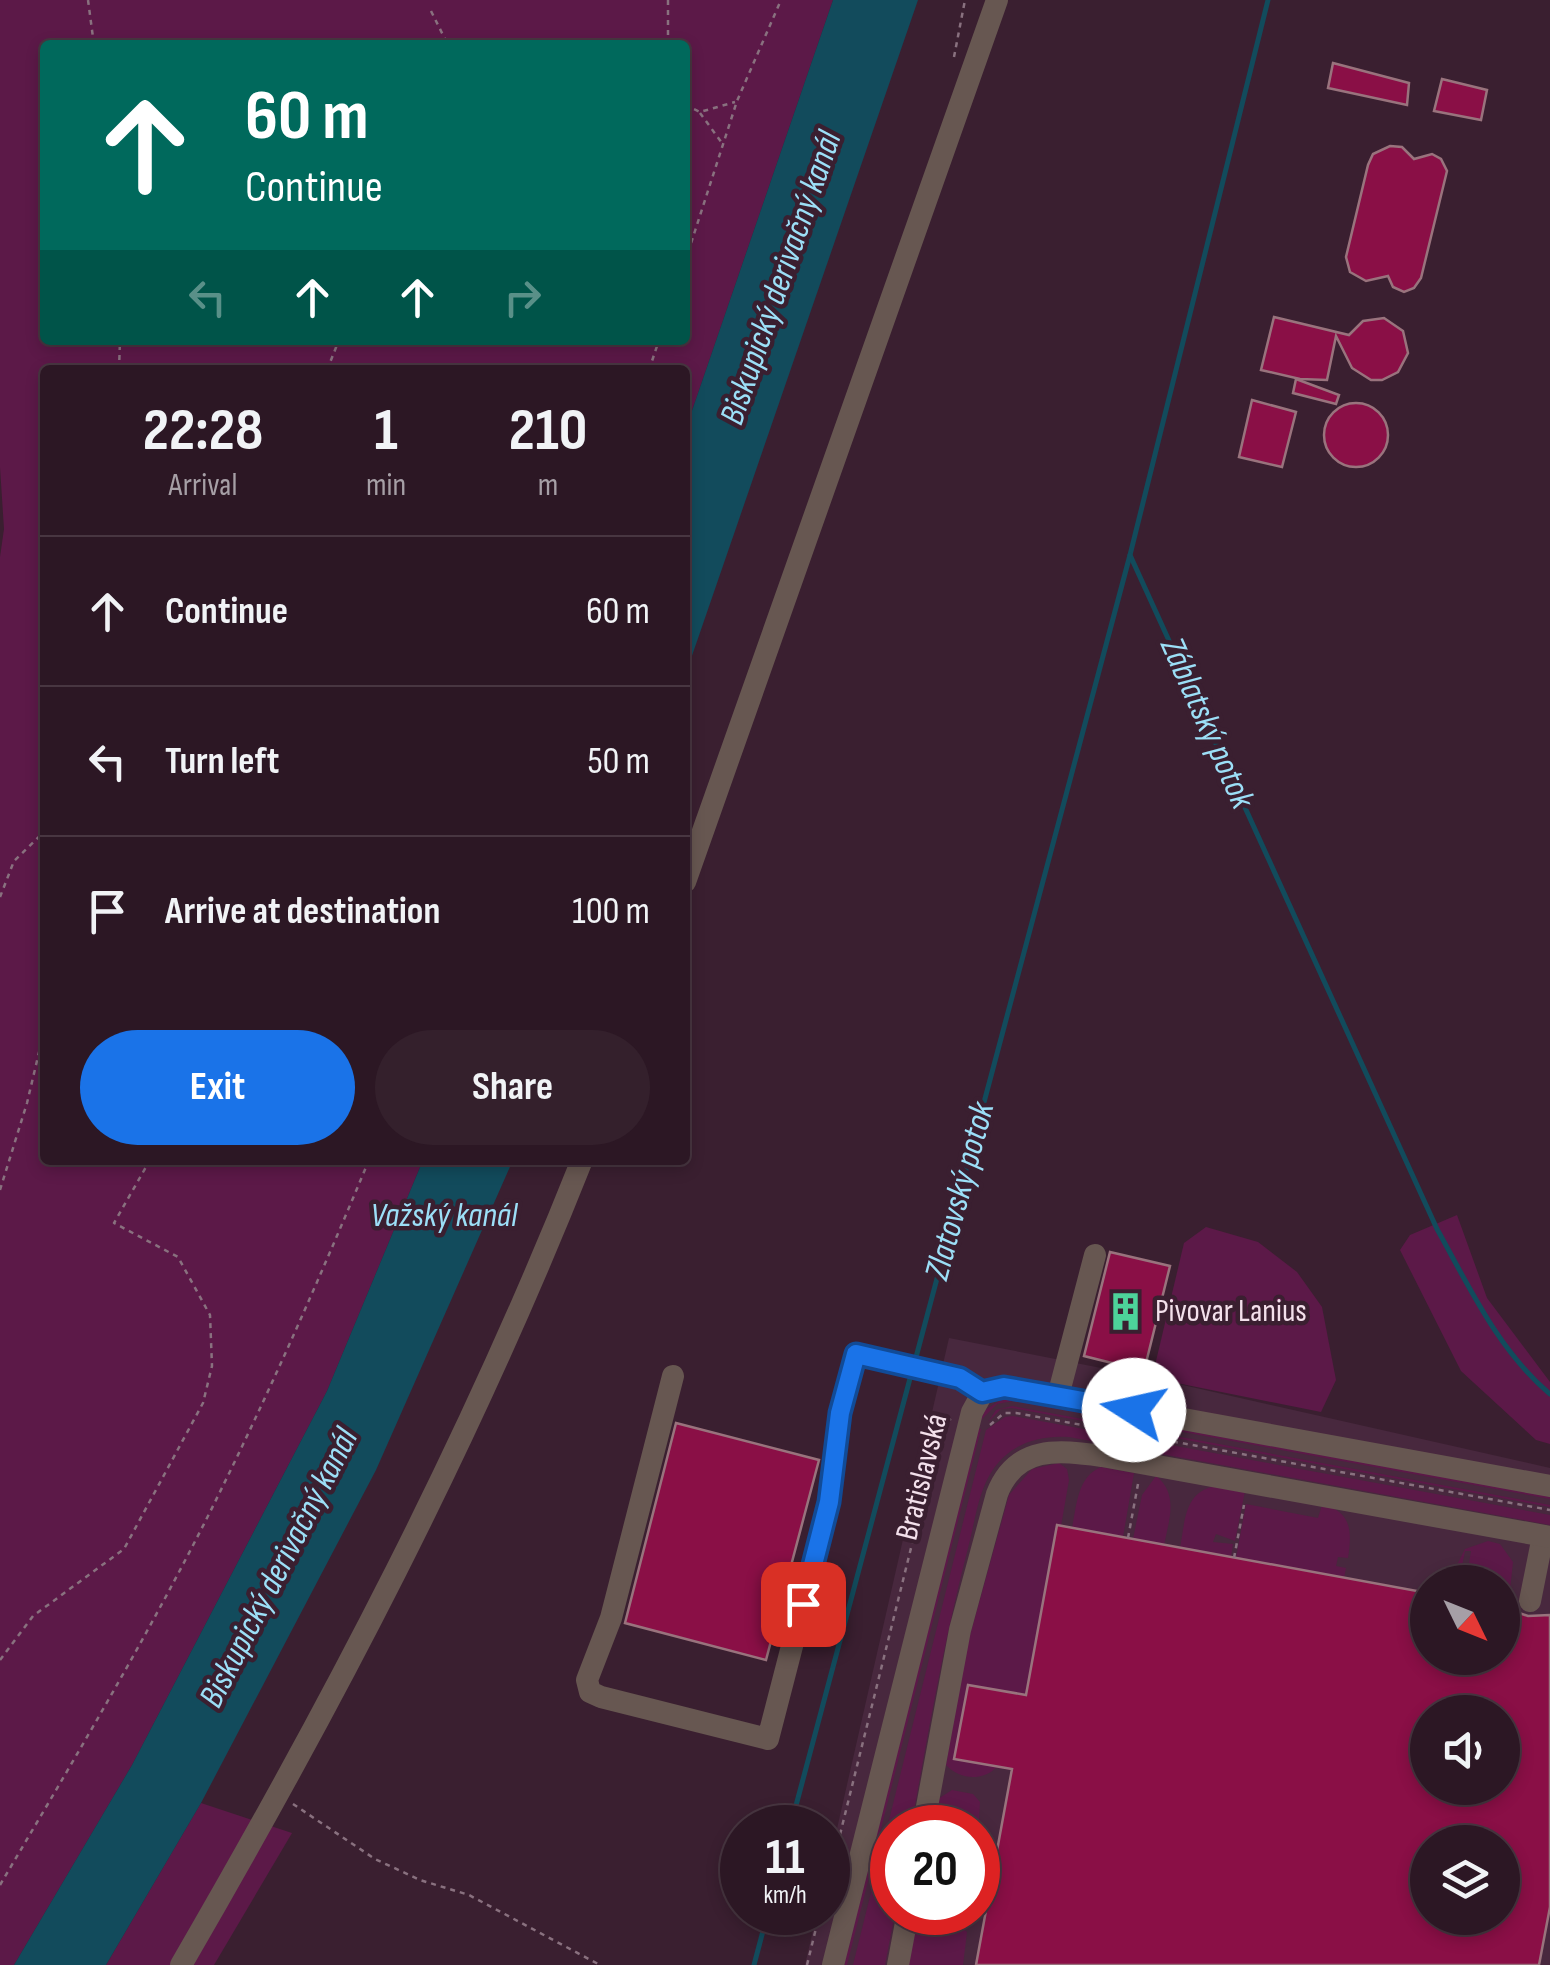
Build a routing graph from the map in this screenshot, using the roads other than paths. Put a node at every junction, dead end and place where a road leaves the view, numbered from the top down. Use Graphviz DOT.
graph roads {
  1 [pos="996,0"];
  2 [pos="690,868"];
  3 [pos="580,1165"];
  4 [pos="1096,1254"];
  5 [pos="673,1376"];
  6 [pos="982,1392"];
  7 [pos="1058,1396"];
  8 [pos="1550,1486"];
  9 [pos="1546,1537"];
  10 [pos="1530,1601"];
  11 [pos="927,1805"];
  12 [pos="904,1935"];
  13 [pos="181,1965"];
  14 [pos="834,1965"];
  15 [pos="898,1965"];
  1 -- 2 [label="lane"];
  3 -- 13 [label="lane"];
  4 -- 7 [label="lane"];
  5 -- 6 [label="lane"];
  6 -- 7 [label="lane, Bratislavská"];
  6 -- 14 [label="lane, Bratislavská"];
  7 -- 8 [label="lane, Bratislavská"];
  9 -- 10 [label="lane"];
  9 -- 11 [label="lane"];
  12 -- 15 [label="lane"];
}
